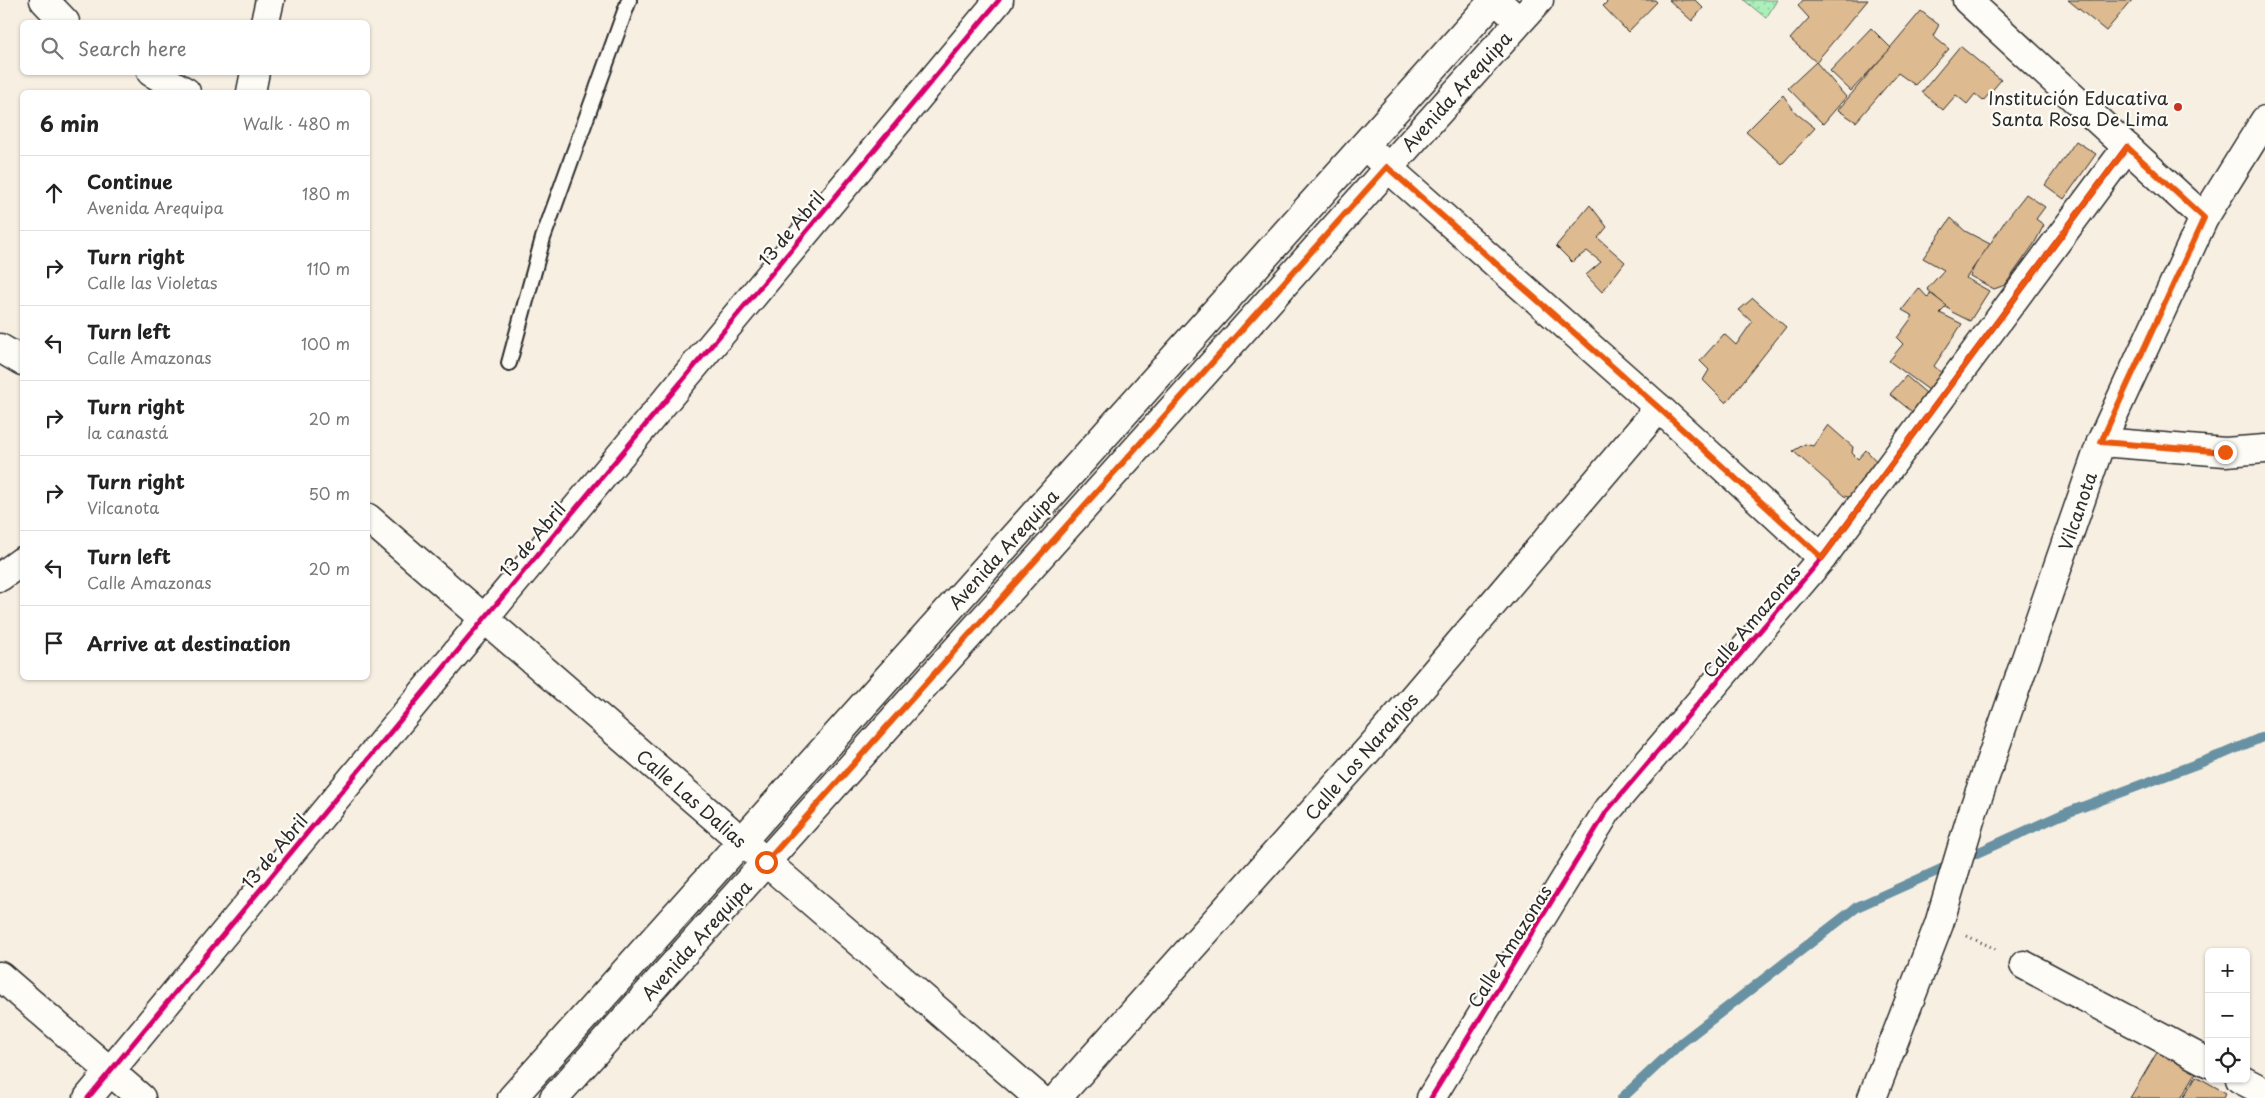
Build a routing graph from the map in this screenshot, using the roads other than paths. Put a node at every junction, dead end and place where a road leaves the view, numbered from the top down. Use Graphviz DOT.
graph roads {
  1 [pos="44,0"];
  2 [pos="270,0"];
  3 [pos="628,0"];
  4 [pos="999,0"];
  5 [pos="1495,0"];
  6 [pos="1538,0"];
  7 [pos="1967,0"];
  8 [pos="63,20"];
  9 [pos="265,20"];
  10 [pos="1519,21"];
  11 [pos="155,75"];
  12 [pos="254,75"];
  13 [pos="182,90"];
  14 [pos="251,90"];
  15 [pos="2265,120"];
  16 [pos="1365,145"];
  17 [pos="2127,147"];
  18 [pos="1387,167"];
  19 [pos="2204,218"];
  20 [pos="0,348"];
  21 [pos="20,360"];
  22 [pos="509,363"];
  23 [pos="1659,408"];
  24 [pos="2101,442"];
  25 [pos="2265,449"];
  26 [pos="370,520"];
  27 [pos="1822,558"];
  28 [pos="20,562"];
  29 [pos="0,577"];
  30 [pos="484,618"];
  31 [pos="742,841"];
  32 [pos="766,862"];
  33 [pos="2024,965"];
  34 [pos="0,976"];
  35 [pos="2205,1061"];
  36 [pos="110,1072"];
  37 [pos="2248,1083"];
  38 [pos="2265,1092"];
  39 [pos="88,1098"];
  40 [pos="141,1098"];
  41 [pos="512,1098"];
  42 [pos="554,1098"];
  43 [pos="1039,1098"];
  44 [pos="1057,1098"];
  45 [pos="1431,1098"];
  46 [pos="1872,1098"];
  1 -- 8 [label="street"];
  2 -- 9 [label="street"];
  3 -- 22 [label="lane"];
  4 -- 30 [label="street, 13 de Abril"];
  5 -- 10 [label="street"];
  5 -- 16 [label="street, Avenida Arequipa"];
  6 -- 10 [label="street, Avenida Arequipa"];
  7 -- 17 [label="street"];
  10 -- 18 [label="street, Avenida Arequipa"];
  11 -- 13 [label="street"];
  12 -- 14 [label="street"];
  15 -- 19 [label="street, Vilcanota"];
  16 -- 18 [label="street"];
  16 -- 31 [label="street, Avenida Arequipa"];
  17 -- 19 [label="street"];
  17 -- 27 [label="street, Calle Amazonas"];
  18 -- 23 [label="street"];
  18 -- 32 [label="street, Avenida Arequipa"];
  19 -- 24 [label="street, Vilcanota"];
  20 -- 21 [label="street"];
  23 -- 27 [label="street"];
  23 -- 44 [label="street, Calle Los Naranjos"];
  24 -- 25 [label="street"];
  24 -- 46 [label="street, Vilcanota"];
  26 -- 30 [label="street, Calle Las Dalias"];
  27 -- 45 [label="street, Calle Amazonas"];
  28 -- 29 [label="street"];
  30 -- 31 [label="street, Calle Las Dalias"];
  30 -- 36 [label="street, 13 de Abril"];
  31 -- 32 [label="street, Calle Las Dalias"];
  31 -- 41 [label="street, Avenida Arequipa"];
  32 -- 42 [label="street, Avenida Arequipa"];
  32 -- 43 [label="street, Calle Las Dalias"];
  33 -- 35 [label="street"];
  34 -- 36 [label="street"];
  36 -- 39 [label="street, 13 de Abril"];
  36 -- 40 [label="street"];
  37 -- 38 [label="street"];
}
